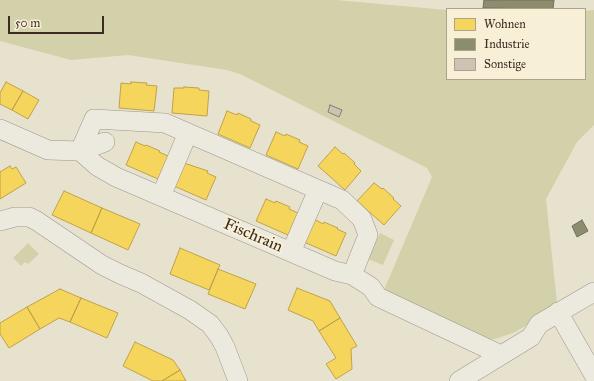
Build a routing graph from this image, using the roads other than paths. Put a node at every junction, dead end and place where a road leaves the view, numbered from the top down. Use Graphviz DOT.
graph roads {
  1 [pos="0,129"];
  2 [pos="188,132"];
  3 [pos="105,142"];
  4 [pos="80,151"];
  5 [pos="318,190"];
  6 [pos="161,196"];
  7 [pos="0,221"];
  8 [pos="291,252"];
  9 [pos="352,275"];
  10 [pos="594,292"];
  11 [pos="558,312"];
  12 [pos="501,355"];
  13 [pos="594,375"];
  14 [pos="238,381"];
  15 [pos="459,381"];
  1 -- 4 [label="street"];
  2 -- 4 [label="street"];
  2 -- 5 [label="street"];
  2 -- 6 [label="street"];
  3 -- 4 [label="street"];
  4 -- 6 [label="street, Fischrain"];
  5 -- 8 [label="street"];
  5 -- 9 [label="street"];
  6 -- 8 [label="street, Fischrain"];
  7 -- 14 [label="street"];
  8 -- 9 [label="street, Fischrain"];
  9 -- 12 [label="street, Fischrain"];
  10 -- 11 [label="street"];
  11 -- 12 [label="street"];
  11 -- 13 [label="street"];
  12 -- 15 [label="street"];
}
